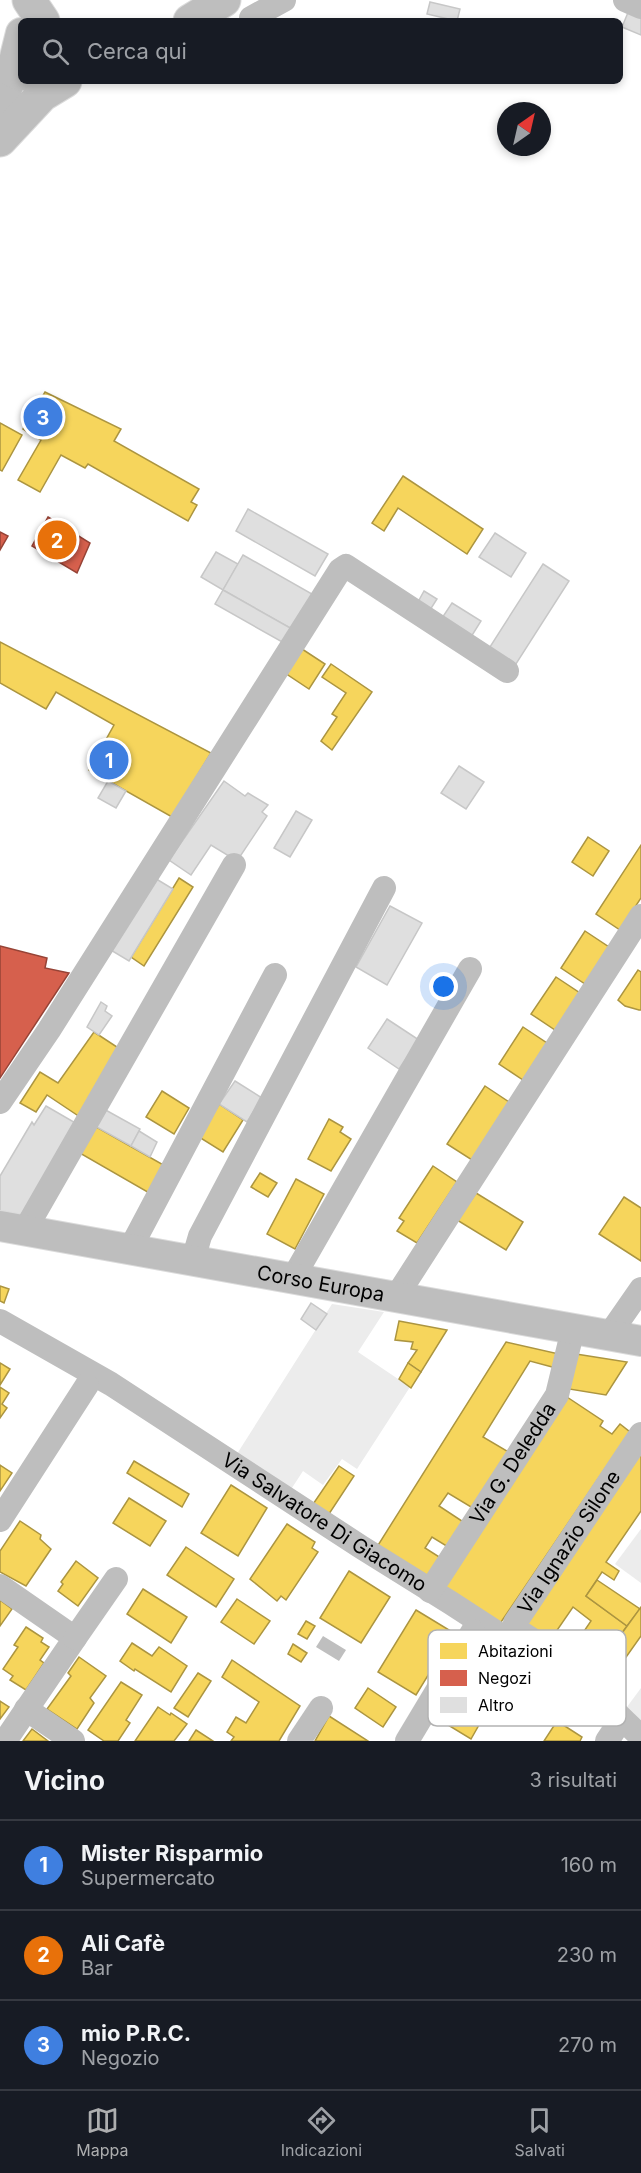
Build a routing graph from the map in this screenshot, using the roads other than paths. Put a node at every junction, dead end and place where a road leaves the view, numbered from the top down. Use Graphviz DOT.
graph roads {
  1 [pos="29,0"];
  2 [pos="224,0"];
  3 [pos="284,0"];
  4 [pos="625,0"];
  5 [pos="641,7"];
  6 [pos="25,18"];
  7 [pos="41,18"];
  8 [pos="195,18"];
  9 [pos="251,18"];
  10 [pos="18,54"];
  11 [pos="60,84"];
  12 [pos="0,117"];
  13 [pos="0,140"];
  14 [pos="507,671"];
  15 [pos="234,865"];
  16 [pos="384,888"];
  17 [pos="641,916"];
  18 [pos="470,969"];
  19 [pos="275,975"];
  20 [pos="0,1102"];
  21 [pos="13,1228"];
  22 [pos="129,1249"];
  23 [pos="193,1260"];
  24 [pos="293,1278"];
  25 [pos="641,1289"];
  26 [pos="396,1297"];
  27 [pos="0,1321"];
  28 [pos="573,1329"];
  29 [pos="609,1335"];
  30 [pos="641,1341"];
  31 [pos="87,1384"];
  32 [pos="641,1434"];
  33 [pos="0,1520"];
  34 [pos="116,1578"];
  35 [pos="0,1586"];
  36 [pos="430,1591"];
  37 [pos="493,1630"];
  38 [pos="517,1630"];
  39 [pos="75,1638"];
  40 [pos="428,1706"];
  41 [pos="321,1708"];
  42 [pos="26,1709"];
  43 [pos="626,1724"];
  44 [pos="617,1726"];
  45 [pos="641,1737"];
  46 [pos="4,1741"];
  47 [pos="73,1741"];
  48 [pos="299,1741"];
  49 [pos="407,1741"];
  50 [pos="607,1741"];
  1 -- 6 [label="main road"];
  1 -- 7 [label="highway"];
  2 -- 8 [label="highway"];
  3 -- 9 [label="street"];
  4 -- 5 [label="street"];
  10 -- 12 [label="main road"];
  11 -- 13 [label="highway"];
  14 -- 20 [label="street"];
  15 -- 21 [label="street"];
  16 -- 23 [label="street"];
  17 -- 26 [label="street"];
  18 -- 24 [label="street"];
  19 -- 22 [label="street"];
  21 -- 22 [label="main road, Corso Europa"];
  22 -- 23 [label="main road, Corso Europa"];
  23 -- 24 [label="main road, Corso Europa"];
  24 -- 26 [label="main road, Corso Europa"];
  25 -- 29 [label="street"];
  26 -- 28 [label="main road, Corso Europa"];
  27 -- 36 [label="street, Via Salvatore Di Giacomo"];
  28 -- 29 [label="main road, Corso Europa"];
  28 -- 36 [label="street, Via G. Deledda"];
  29 -- 30 [label="main road, Corso Europa"];
  31 -- 33 [label="street"];
  32 -- 38 [label="street, Via Ignazio Silone"];
  34 -- 39 [label="street"];
  35 -- 39 [label="street"];
  36 -- 37 [label="street, Via Salvatore Di Giacomo"];
  39 -- 42 [label="street"];
  40 -- 49 [label="street"];
  41 -- 48 [label="street"];
  42 -- 46 [label="street"];
  42 -- 47 [label="street"];
  43 -- 45 [label="street, Via Salvatore Di Giacomo"];
  44 -- 50 [label="street"];
}
